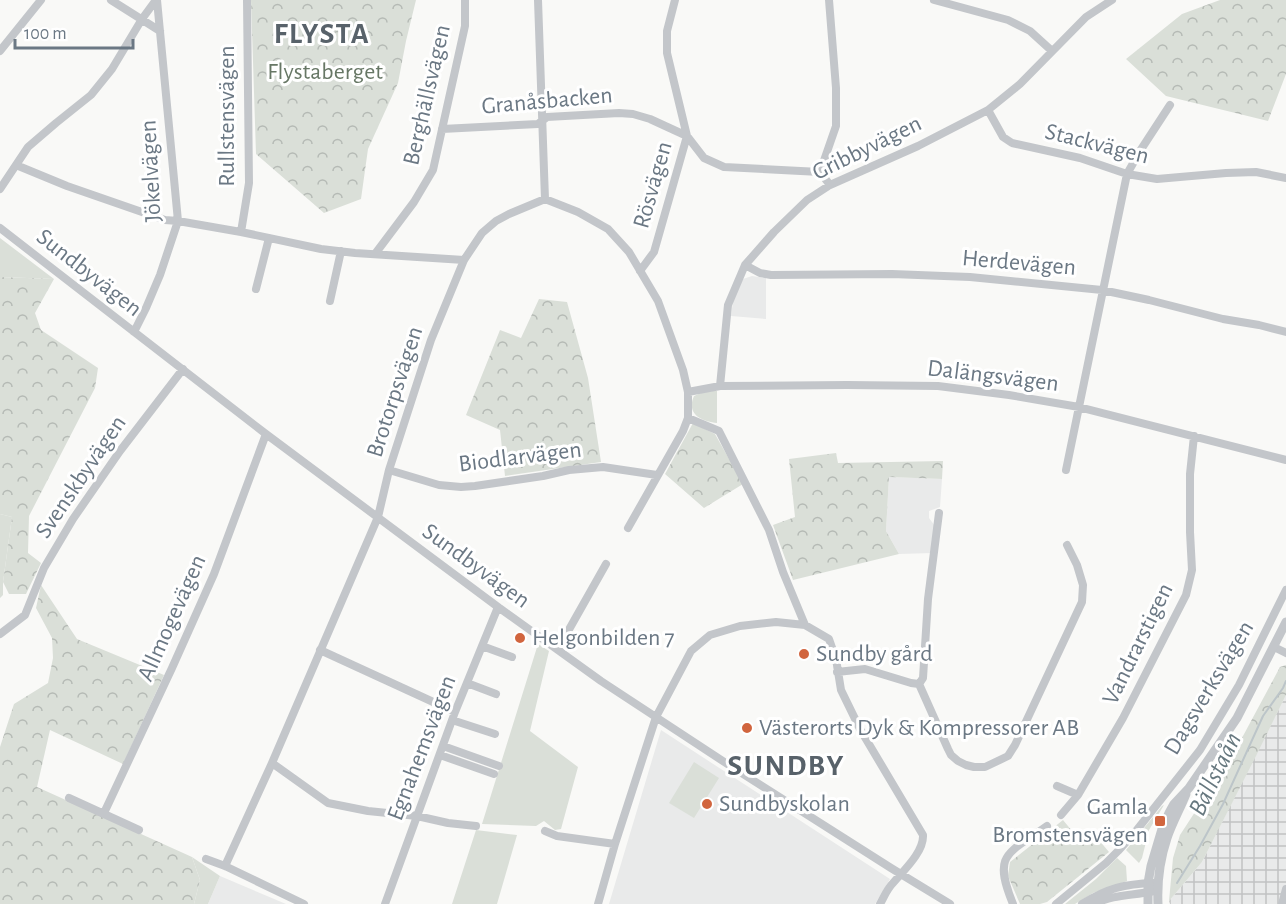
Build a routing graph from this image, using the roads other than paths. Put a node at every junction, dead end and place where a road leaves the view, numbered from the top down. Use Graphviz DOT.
graph roads {
  1 [pos="41,0"];
  2 [pos="111,0"];
  3 [pos="157,0"];
  4 [pos="247,0"];
  5 [pos="465,0"];
  6 [pos="538,0"];
  7 [pos="675,0"];
  8 [pos="829,0"];
  9 [pos="934,0"];
  10 [pos="1112,0"];
  11 [pos="142,19"];
  12 [pos="160,31"];
  13 [pos="0,51"];
  14 [pos="1052,51"];
  15 [pos="1170,105"];
  16 [pos="988,110"];
  17 [pos="542,121"];
  18 [pos="442,129"];
  19 [pos="687,136"];
  20 [pos="16,165"];
  21 [pos="820,172"];
  22 [pos="1127,174"];
  23 [pos="1286,178"];
  24 [pos="830,185"];
  25 [pos="0,189"];
  26 [pos="545,199"];
  27 [pos="178,221"];
  28 [pos="0,228"];
  29 [pos="241,232"];
  30 [pos="269,238"];
  31 [pos="341,251"];
  32 [pos="375,254"];
  33 [pos="464,260"];
  34 [pos="745,265"];
  35 [pos="640,271"];
  36 [pos="256,289"];
  37 [pos="1102,290"];
  38 [pos="330,301"];
  39 [pos="134,332"];
  40 [pos="1286,332"];
  41 [pos="183,369"];
  42 [pos="720,386"];
  43 [pos="688,392"];
  44 [pos="1078,407"];
  45 [pos="688,418"];
  46 [pos="266,434"];
  47 [pos="1194,436"];
  48 [pos="1286,460"];
  49 [pos="389,470"];
  50 [pos="1066,470"];
  51 [pos="657,475"];
  52 [pos="939,513"];
  53 [pos="378,517"];
  54 [pos="628,528"];
  55 [pos="1068,545"];
  56 [pos="606,564"];
  57 [pos="1286,590"];
  58 [pos="498,607"];
  59 [pos="1286,622"];
  60 [pos="805,625"];
  61 [pos="0,634"];
  62 [pos="482,646"];
  63 [pos="1274,647"];
  64 [pos="558,649"];
  65 [pos="320,650"];
  66 [pos="1286,653"];
  67 [pos="512,657"];
  68 [pos="837,672"];
  69 [pos="467,682"];
  70 [pos="919,684"];
  71 [pos="496,694"];
  72 [pos="454,716"];
  73 [pos="656,717"];
  74 [pos="495,734"];
  75 [pos="443,746"];
  76 [pos="440,755"];
  77 [pos="272,763"];
  78 [pos="499,766"];
  79 [pos="495,774"];
  80 [pos="1057,786"];
  81 [pos="1189,788"];
  82 [pos="1078,795"];
  83 [pos="69,798"];
  84 [pos="104,813"];
  85 [pos="1060,815"];
  86 [pos="417,816"];
  87 [pos="476,826"];
  88 [pos="1047,826"];
  89 [pos="139,830"];
  90 [pos="545,831"];
  91 [pos="615,844"];
  92 [pos="206,859"];
  93 [pos="225,866"];
  94 [pos="901,875"];
  95 [pos="1158,886"];
  96 [pos="1148,888"];
  97 [pos="1286,889"];
  98 [pos="304,904"];
  99 [pos="385,904"];
  100 [pos="598,904"];
  101 [pos="880,904"];
  102 [pos="950,904"];
  103 [pos="1013,904"];
  104 [pos="1056,904"];
  105 [pos="1082,904"];
  106 [pos="1094,904"];
  107 [pos="1148,904"];
  108 [pos="1158,904"];
  109 [pos="1282,904"];
  1 -- 13 [label="street"];
  2 -- 11 [label="street"];
  3 -- 11 [label="street"];
  3 -- 12 [label="street, Jökelvägen"];
  4 -- 29 [label="street, Rullstensvägen"];
  5 -- 18 [label="street, Berghällsvägen"];
  6 -- 17 [label="street"];
  7 -- 19 [label="street, Rösvägen"];
  8 -- 21 [label="street"];
  9 -- 14 [label="street"];
  10 -- 14 [label="street, Gribbyvägen"];
  11 -- 12 [label="street"];
  11 -- 20 [label="street"];
  12 -- 27 [label="street, Jökelvägen"];
  14 -- 16 [label="street, Gribbyvägen"];
  15 -- 22 [label="street"];
  16 -- 22 [label="street, Stackvägen"];
  16 -- 24 [label="street, Gribbyvägen"];
  17 -- 18 [label="street, Granåsbacken"];
  17 -- 19 [label="street, Granåsbacken"];
  17 -- 26 [label="street"];
  18 -- 32 [label="street, Berghällsvägen"];
  19 -- 21 [label="street"];
  19 -- 35 [label="street, Rösvägen"];
  20 -- 25 [label="street"];
  20 -- 27 [label="street"];
  21 -- 24 [label="street"];
  22 -- 23 [label="street, Stackvägen"];
  22 -- 37 [label="street"];
  24 -- 34 [label="street, Gribbyvägen"];
  26 -- 33 [label="street, Brotorpsvägen"];
  26 -- 35 [label="street"];
  27 -- 29 [label="street"];
  27 -- 39 [label="street, Jökelvägen"];
  28 -- 39 [label="street, Sundbyvägen"];
  29 -- 30 [label="street"];
  30 -- 31 [label="street"];
  30 -- 36 [label="street"];
  31 -- 32 [label="street"];
  31 -- 38 [label="street"];
  32 -- 33 [label="street"];
  33 -- 49 [label="street, Brotorpsvägen"];
  34 -- 37 [label="street, Herdevägen"];
  34 -- 42 [label="street, Gribbyvägen"];
  35 -- 43 [label="street"];
  37 -- 40 [label="street, Herdevägen"];
  37 -- 44 [label="street"];
  39 -- 41 [label="street, Sundbyvägen"];
  41 -- 46 [label="street, Sundbyvägen"];
  41 -- 61 [label="street, Svenskbyvägen"];
  42 -- 43 [label="street, Dalängsvägen"];
  42 -- 44 [label="street, Dalängsvägen"];
  43 -- 45 [label="street"];
  44 -- 47 [label="street, Dalängsvägen"];
  44 -- 50 [label="street"];
  45 -- 51 [label="street"];
  45 -- 60 [label="street"];
  46 -- 53 [label="street, Sundbyvägen"];
  46 -- 84 [label="street, Allmogevägen"];
  47 -- 48 [label="street, Dalängsvägen"];
  47 -- 82 [label="street, Vandrarstigen"];
  49 -- 51 [label="street, Biodlarvägen"];
  49 -- 53 [label="street, Brotorpsvägen"];
  51 -- 54 [label="street"];
  52 -- 70 [label="street"];
  53 -- 58 [label="street, Sundbyvägen"];
  53 -- 65 [label="street, Brotorpsvägen"];
  55 -- 70 [label="street"];
  56 -- 64 [label="street"];
  57 -- 104 [label="street, Dagsverksvägen"];
  58 -- 62 [label="street, Egnahemsvägen"];
  58 -- 64 [label="street, Sundbyvägen"];
  59 -- 63 [label="street"];
  60 -- 68 [label="street"];
  60 -- 73 [label="street"];
  62 -- 67 [label="street"];
  62 -- 69 [label="street, Egnahemsvägen"];
  63 -- 66 [label="street"];
  63 -- 81 [label="street"];
  64 -- 73 [label="street, Sundbyvägen"];
  65 -- 72 [label="street"];
  65 -- 77 [label="street, Brotorpsvägen"];
  68 -- 70 [label="street"];
  68 -- 94 [label="street"];
  69 -- 71 [label="street"];
  69 -- 72 [label="street, Egnahemsvägen"];
  72 -- 74 [label="street"];
  72 -- 75 [label="street, Egnahemsvägen"];
  73 -- 91 [label="street"];
  73 -- 94 [label="street, Sundbyvägen"];
  75 -- 76 [label="street, Egnahemsvägen"];
  75 -- 78 [label="street"];
  76 -- 79 [label="street"];
  76 -- 86 [label="street, Egnahemsvägen"];
  77 -- 86 [label="street"];
  77 -- 93 [label="street, Brotorpsvägen"];
  80 -- 82 [label="street"];
  81 -- 95 [label="street"];
  81 -- 96 [label="street"];
  82 -- 85 [label="street, Vandrarstigen"];
  83 -- 84 [label="street"];
  84 -- 89 [label="street"];
  86 -- 87 [label="street"];
  86 -- 99 [label="street, Egnahemsvägen"];
  88 -- 103 [label="street"];
  90 -- 91 [label="street"];
  91 -- 100 [label="street"];
  92 -- 93 [label="street"];
  93 -- 98 [label="street"];
  94 -- 101 [label="street"];
  94 -- 102 [label="street, Sundbyvägen"];
  95 -- 96 [label="street"];
  95 -- 108 [label="street"];
  96 -- 105 [label="street"];
  96 -- 106 [label="street"];
  96 -- 107 [label="street"];
  97 -- 109 [label="street"];
}
